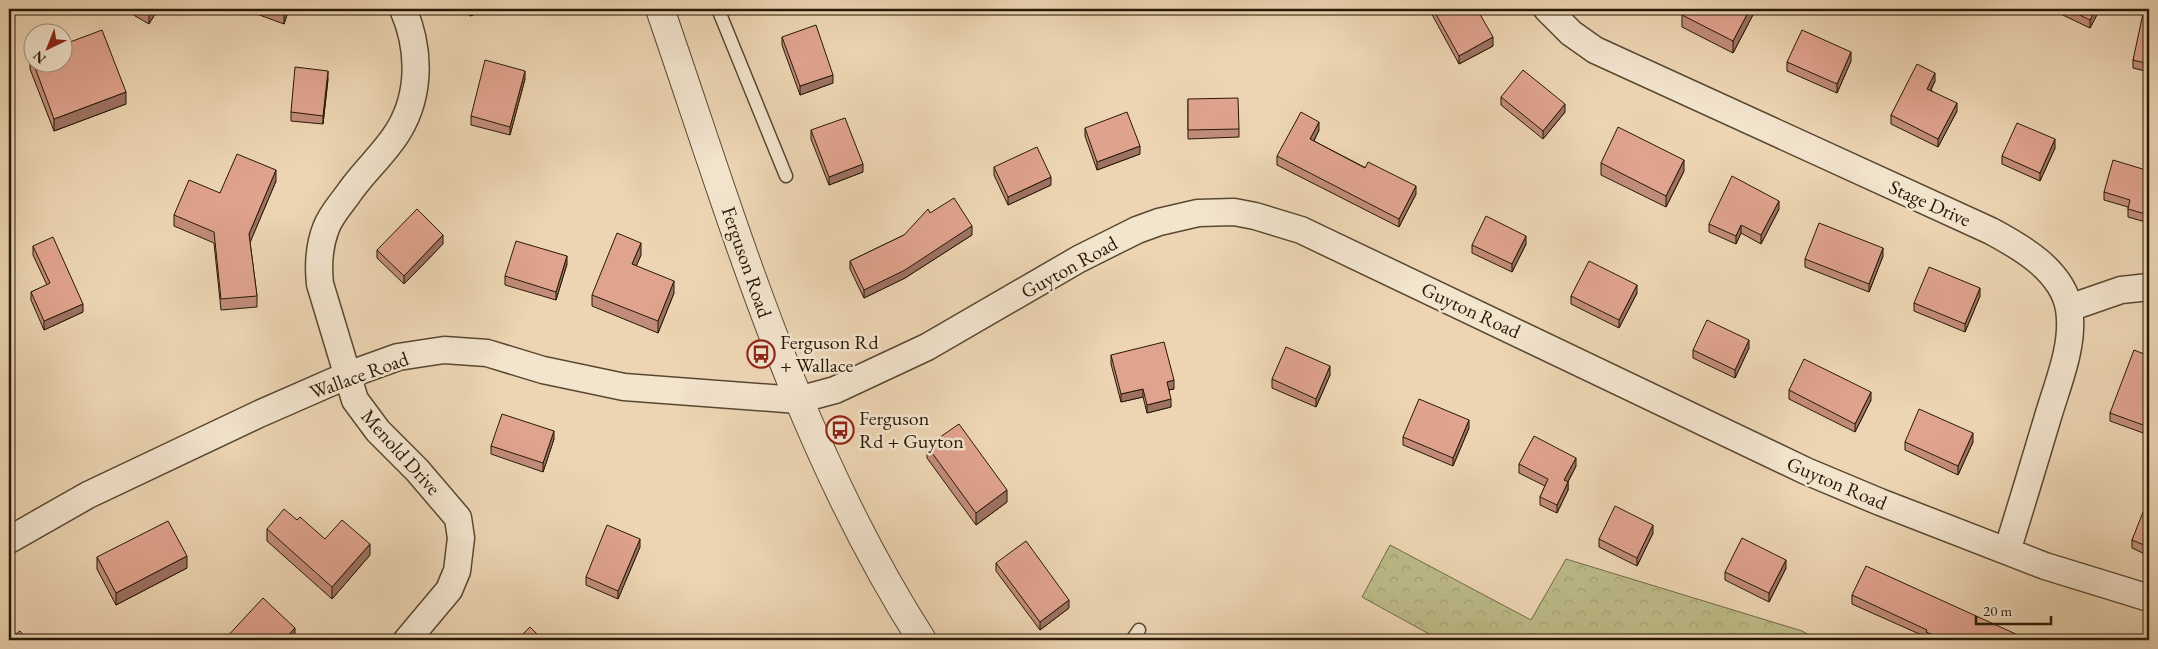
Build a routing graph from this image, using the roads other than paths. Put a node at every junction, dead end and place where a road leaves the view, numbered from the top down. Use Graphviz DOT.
graph roads {
  1 [pos="403,9"];
  2 [pos="660,9"];
  3 [pos="718,9"];
  4 [pos="1547,9"];
  5 [pos="786,176"];
  6 [pos="2149,288"];
  7 [pos="2069,308"];
  8 [pos="348,375"];
  9 [pos="798,400"];
  10 [pos="9,540"];
  11 [pos="2007,550"];
  12 [pos="2149,598"];
  13 [pos="407,640"];
  14 [pos="922,640"];
  1 -- 8 [label="street, Menold Drive"];
  2 -- 9 [label="street, Ferguson Road"];
  3 -- 5 [label="lane"];
  4 -- 7 [label="street, Stage Drive"];
  6 -- 7 [label="street"];
  7 -- 11 [label="street, Stage Drive"];
  8 -- 9 [label="street, Wallace Road"];
  8 -- 10 [label="street, Wallace Road"];
  8 -- 13 [label="street, Menold Drive"];
  9 -- 11 [label="street, Guyton Road"];
  9 -- 14 [label="street, Ferguson Road"];
  11 -- 12 [label="street, Guyton Road"];
}
